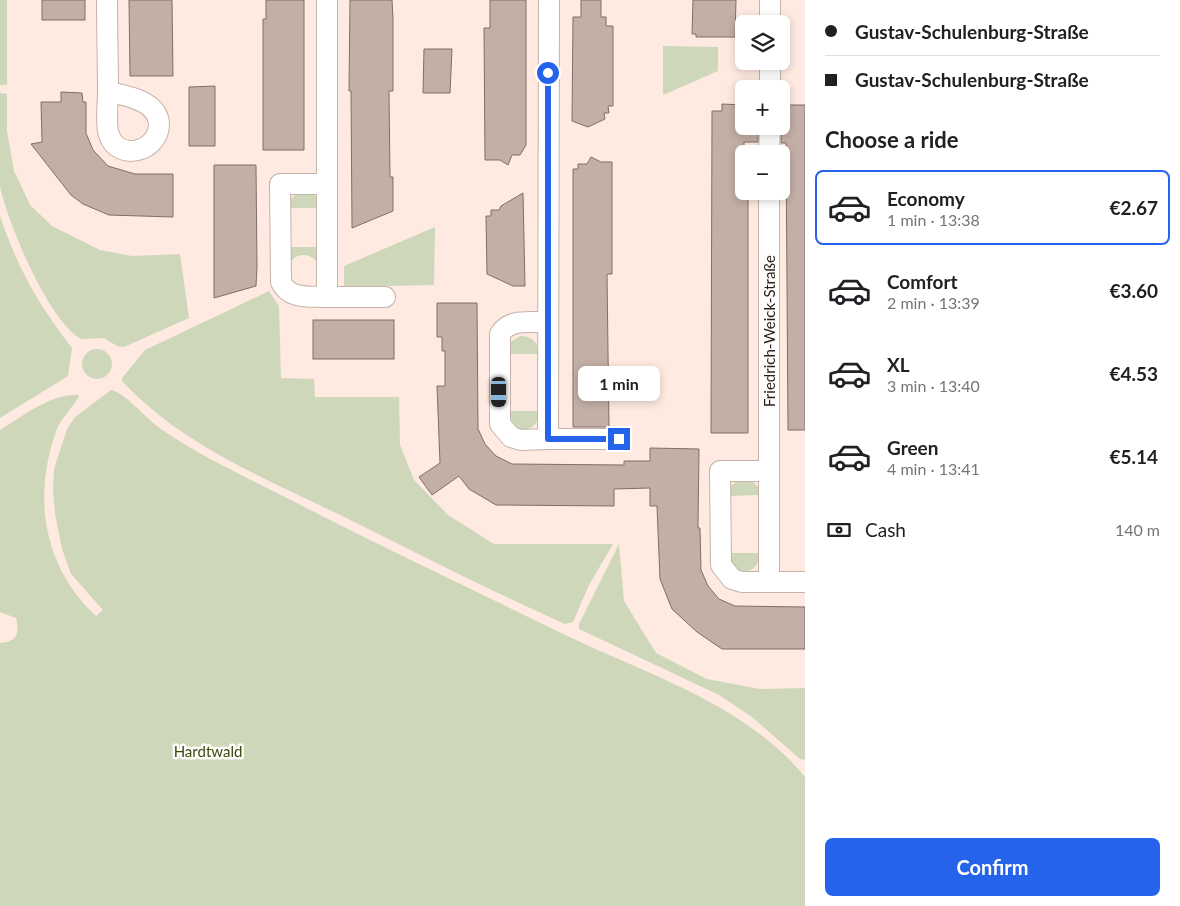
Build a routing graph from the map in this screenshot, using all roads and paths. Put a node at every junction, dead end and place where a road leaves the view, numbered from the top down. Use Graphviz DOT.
graph roads {
  1 [pos="107,0"];
  2 [pos="327,0"];
  3 [pos="548,0"];
  4 [pos="770,0"];
  5 [pos="770,15"];
  6 [pos="108,92"];
  7 [pos="327,184"];
  8 [pos="769,200"];
  9 [pos="327,296"];
  10 [pos="385,297"];
  11 [pos="547,322"];
  12 [pos="548,439"];
  13 [pos="619,439"];
  14 [pos="769,471"];
  15 [pos="769,582"];
  16 [pos="805,582"];
  1 -- 6 [label="street"];
  2 -- 7 [label="street"];
  3 -- 11 [label="street"];
  4 -- 5 [label="street"];
  7 -- 9 [label="street"];
  7 -- 9 [label="street"];
  8 -- 14 [label="street, Friedrich-Weick-Straße"];
  9 -- 10 [label="street"];
  11 -- 12 [label="street"];
  11 -- 12 [label="street"];
  12 -- 13 [label="street"];
  14 -- 15 [label="street, Friedrich-Weick-Straße"];
  14 -- 15 [label="street"];
  15 -- 16 [label="street"];
}
